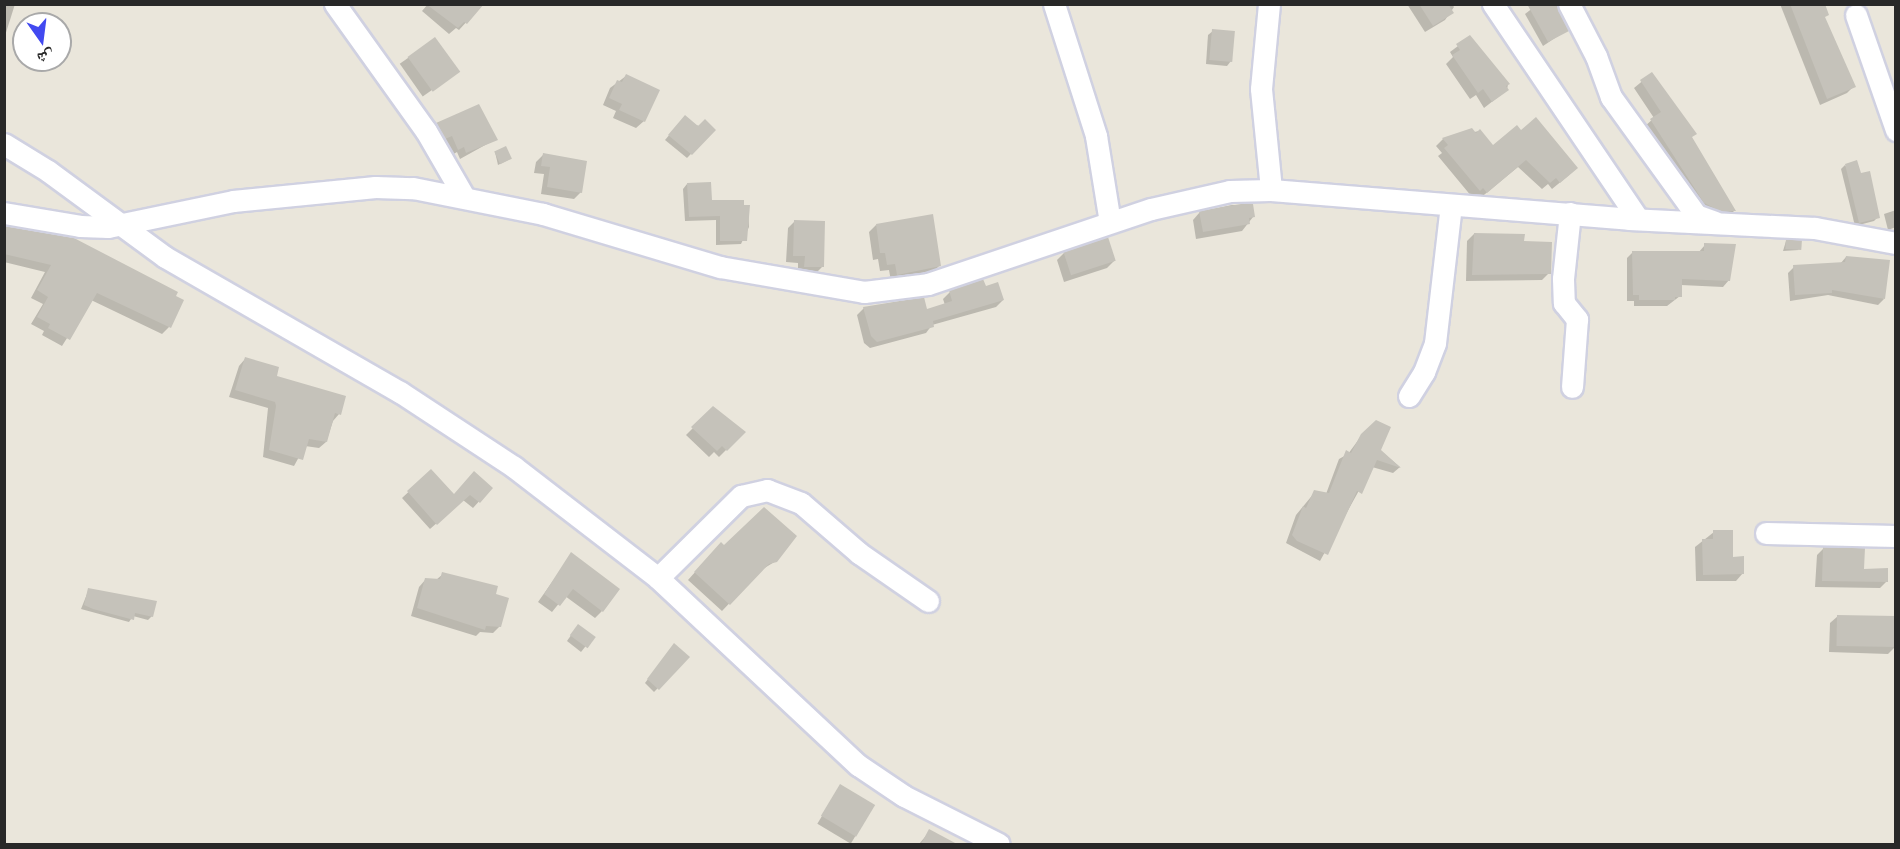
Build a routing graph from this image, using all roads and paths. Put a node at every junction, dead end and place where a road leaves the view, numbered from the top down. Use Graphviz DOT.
graph roads {
  1 [pos="335,4"];
  2 [pos="1054,4"];
  3 [pos="1269,4"];
  4 [pos="1493,4"];
  5 [pos="1569,4"];
  6 [pos="1856,15"];
  7 [pos="1896,130"];
  8 [pos="4,144"];
  9 [pos="1271,190"];
  10 [pos="463,195"];
  11 [pos="1450,205"];
  12 [pos="4,213"];
  13 [pos="1570,213"];
  14 [pos="1638,219"];
  15 [pos="1110,222"];
  16 [pos="123,225"];
  17 [pos="1721,225"];
  18 [pos="1896,243"];
  19 [pos="1572,387"];
  20 [pos="1408,396"];
  21 [pos="1766,534"];
  22 [pos="1896,536"];
  23 [pos="658,578"];
  24 [pos="928,601"];
  25 [pos="999,844"];
  1 -- 10 [label="street"];
  2 -- 15 [label="street"];
  3 -- 9 [label="street"];
  4 -- 14 [label="street"];
  5 -- 17 [label="street"];
  6 -- 7 [label="street"];
  8 -- 16 [label="street"];
  9 -- 11 [label="street"];
  9 -- 15 [label="street"];
  10 -- 15 [label="street"];
  10 -- 16 [label="street"];
  11 -- 13 [label="street"];
  11 -- 20 [label="street"];
  12 -- 16 [label="street"];
  13 -- 14 [label="street"];
  13 -- 19 [label="street"];
  14 -- 17 [label="street"];
  16 -- 23 [label="street"];
  17 -- 18 [label="street"];
  21 -- 22 [label="street"];
  23 -- 24 [label="street"];
  23 -- 25 [label="street"];
}
